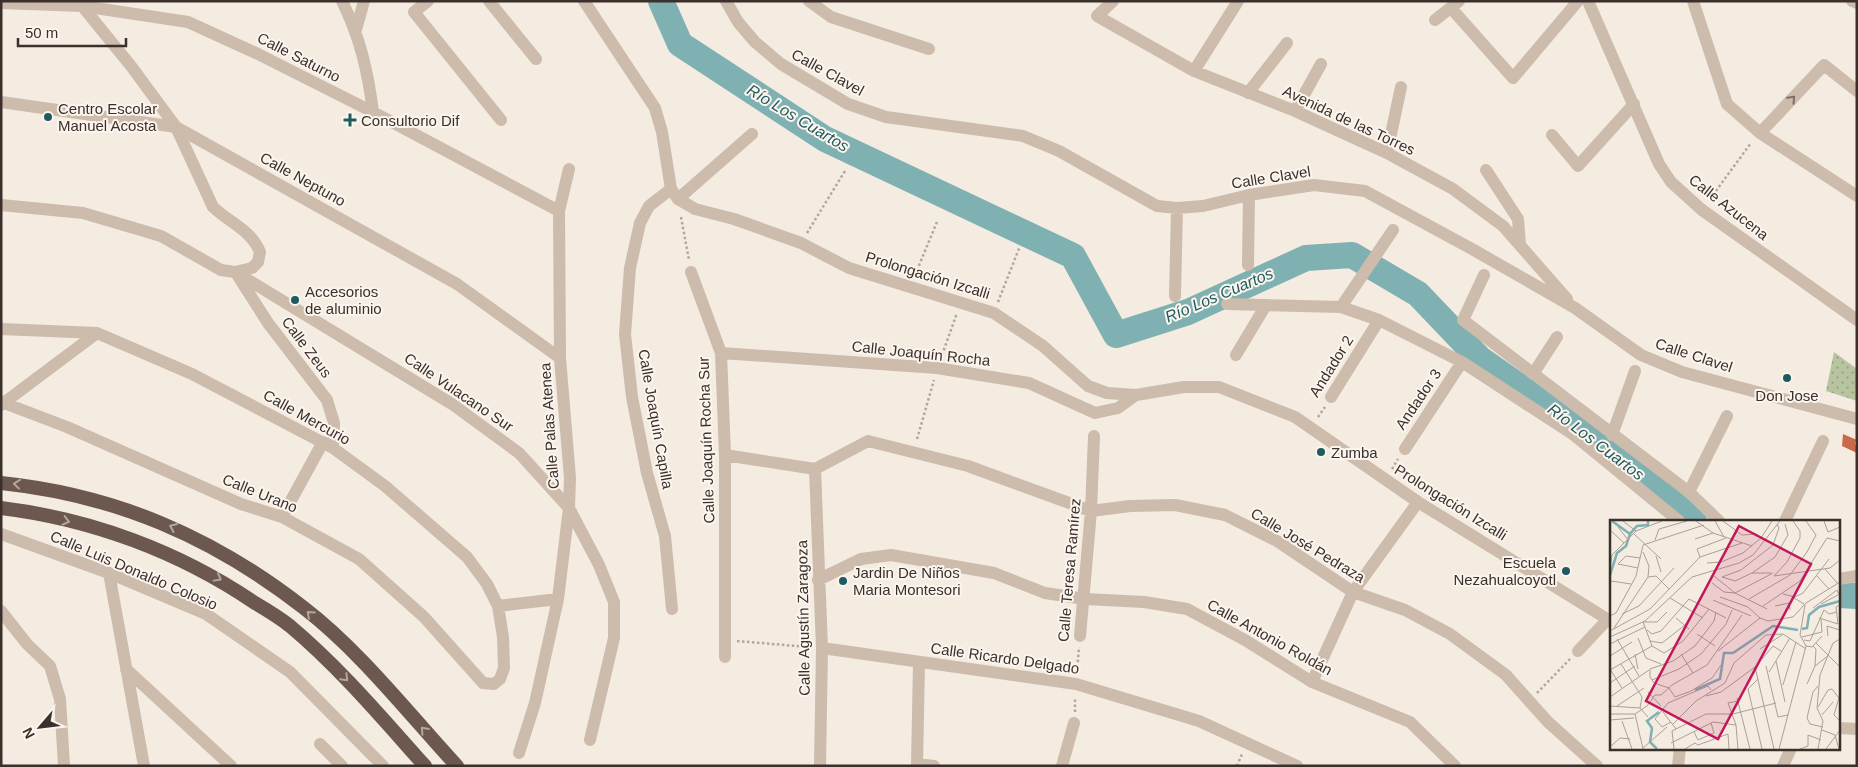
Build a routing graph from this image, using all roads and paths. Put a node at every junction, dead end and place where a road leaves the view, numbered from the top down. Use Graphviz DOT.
graph roads {
  1 [pos="342,1"];
  2 [pos="364,1"];
  3 [pos="428,1"];
  4 [pos="489,1"];
  5 [pos="584,1"];
  6 [pos="726,1"];
  7 [pos="809,1"];
  8 [pos="1113,1"];
  9 [pos="1238,1"];
  10 [pos="1578,1"];
  11 [pos="1588,1"];
  12 [pos="1693,1"];
  13 [pos="1852,1"];
  14 [pos="1,3"];
  15 [pos="1857,3"];
  16 [pos="80,4"];
  17 [pos="1455,5"];
  18 [pos="1435,20"];
  19 [pos="356,30"];
  20 [pos="1287,42"];
  21 [pos="929,49"];
  22 [pos="536,59"];
  23 [pos="1321,64"];
  24 [pos="1194,71"];
  25 [pos="1401,87"];
  26 [pos="1857,91"];
  27 [pos="1248,93"];
  28 [pos="1,102"];
  29 [pos="1634,104"];
  30 [pos="1295,111"];
  31 [pos="372,112"];
  32 [pos="501,120"];
  33 [pos="176,127"];
  34 [pos="1760,133"];
  35 [pos="752,134"];
  36 [pos="1552,135"];
  37 [pos="1387,153"];
  38 [pos="569,169"];
  39 [pos="1486,170"];
  40 [pos="845,171"];
  41 [pos="675,194"];
  42 [pos="1249,195"];
  43 [pos="1857,196"];
  44 [pos="1,205"];
  45 [pos="1177,208"];
  46 [pos="1702,210"];
  47 [pos="559,211"];
  48 [pos="937,222"];
  49 [pos="1393,230"];
  50 [pos="801,243"];
  51 [pos="1520,245"];
  52 [pos="1020,246"];
  53 [pos="1248,265"];
  54 [pos="235,272"];
  55 [pos="691,272"];
  56 [pos="1484,274"];
  57 [pos="910,288"];
  58 [pos="1175,296"];
  59 [pos="961,301"];
  60 [pos="1227,304"];
  61 [pos="1266,305"];
  62 [pos="1340,307"];
  63 [pos="1575,308"];
  64 [pos="994,313"];
  65 [pos="1379,320"];
  66 [pos="1857,320"];
  67 [pos="1,329"];
  68 [pos="97,333"];
  69 [pos="1557,337"];
  70 [pos="721,353"];
  71 [pos="1236,355"];
  72 [pos="560,358"];
  73 [pos="1462,362"];
  74 [pos="937,368"];
  75 [pos="1635,371"];
  76 [pos="1533,374"];
  77 [pos="1136,394"];
  78 [pos="1331,397"];
  79 [pos="2,404"];
  80 [pos="1727,416"];
  81 [pos="1857,419"];
  82 [pos="1311,429"];
  83 [pos="1612,435"];
  84 [pos="1094,436"];
  85 [pos="1823,441"];
  86 [pos="328,445"];
  87 [pos="1405,449"];
  88 [pos="913,453"];
  89 [pos="725,455"];
  90 [pos="816,469"];
  91 [pos="1385,480"];
  92 [pos="1,483"];
  93 [pos="1689,492"];
  94 [pos="1418,502"];
  95 [pos="1,508"];
  96 [pos="569,508"];
  97 [pos="1091,511"];
  98 [pos="282,517"];
  99 [pos="1678,520"];
  100 [pos="1718,520"];
  101 [pos="1785,520"];
  102 [pos="1,534"];
  103 [pos="109,573"];
  104 [pos="1857,576"];
  105 [pos="1840,579"];
  106 [pos="818,580"];
  107 [pos="1353,592"];
  108 [pos="558,599"];
  109 [pos="1085,599"];
  110 [pos="498,606"];
  111 [pos="672,609"];
  112 [pos="1,611"];
  113 [pos="1609,621"];
  114 [pos="1080,636"];
  115 [pos="725,640"];
  116 [pos="822,648"];
  117 [pos="1578,651"];
  118 [pos="725,657"];
  119 [pos="919,663"];
  120 [pos="126,668"];
  121 [pos="1312,682"];
  122 [pos="494,684"];
  123 [pos="1076,684"];
  124 [pos="1529,701"];
  125 [pos="1074,723"];
  126 [pos="1840,728"];
  127 [pos="1857,728"];
  128 [pos="590,740"];
  129 [pos="320,744"];
  130 [pos="1680,750"];
  131 [pos="1789,750"];
  132 [pos="519,753"];
  133 [pos="376,763"];
  134 [pos="917,765"];
  135 [pos="64,766"];
  136 [pos="144,766"];
  137 [pos="231,766"];
  138 [pos="342,766"];
  139 [pos="425,766"];
  140 [pos="456,766"];
  141 [pos="820,766"];
  142 [pos="934,766"];
  143 [pos="1062,766"];
  144 [pos="1297,766"];
  145 [pos="1455,766"];
  146 [pos="1597,766"];
  147 [pos="1678,766"];
  148 [pos="1783,766"];
  1 -- 19 [label="street"];
  2 -- 19 [label="street"];
  3 -- 32 [label="street"];
  4 -- 22 [label="street"];
  5 -- 41 [label="street"];
  6 -- 45 [label="street, Calle Clavel"];
  7 -- 21 [label="street"];
  8 -- 24 [label="street, Avenida de las Torres"];
  9 -- 24 [label="street"];
  10 -- 17 [label="street"];
  11 -- 29 [label="street, Calle Azucena"];
  12 -- 34 [label="street"];
  13 -- 15 [label="street"];
  14 -- 16 [label="street, Calle Saturno"];
  16 -- 31 [label="street, Calle Saturno"];
  16 -- 33 [label="street"];
  17 -- 18 [label="street"];
  19 -- 31 [label="street"];
  20 -- 27 [label="street"];
  23 -- 30 [label="street"];
  24 -- 27 [label="street, Avenida de las Torres"];
  25 -- 37 [label="street"];
  34 -- 26 [label="street, one-way"];
  27 -- 30 [label="street, Avenida de las Torres"];
  28 -- 33 [label="street, Calle Neptuno"];
  29 -- 36 [label="street"];
  29 -- 46 [label="street, Calle Azucena"];
  30 -- 37 [label="street, Avenida de las Torres"];
  31 -- 47 [label="street, Calle Saturno"];
  33 -- 54 [label="street"];
  33 -- 72 [label="street, Calle Neptuno"];
  34 -- 43 [label="street"];
  34 -- 46 [label="path"];
  35 -- 41 [label="street, Calle Joaquín Capilla"];
  37 -- 51 [label="street, Avenida de las Torres"];
  38 -- 47 [label="street, Calle Palas Atenea"];
  39 -- 51 [label="street"];
  40 -- 50 [label="path"];
  41 -- 50 [label="street, Prolongación Izcalli"];
  41 -- 55 [label="path"];
  41 -- 111 [label="street, Calle Joaquín Capilla"];
  42 -- 45 [label="street, Calle Clavel"];
  42 -- 53 [label="street"];
  42 -- 63 [label="street, Calle Clavel"];
  44 -- 54 [label="street, Calle Vulacano Sur"];
  45 -- 58 [label="street"];
  46 -- 66 [label="street, Calle Azucena"];
  47 -- 72 [label="street, Calle Palas Atenea"];
  48 -- 57 [label="path"];
  49 -- 62 [label="street"];
  50 -- 57 [label="street, Prolongación Izcalli"];
  51 -- 63 [label="street, Avenida de las Torres"];
  52 -- 64 [label="path"];
  54 -- 86 [label="street, Calle Zeus"];
  54 -- 96 [label="street, Calle Vulacano Sur"];
  55 -- 70 [label="street, Calle Joaquín Rocha Sur"];
  56 -- 76 [label="street"];
  57 -- 59 [label="street, Prolongación Izcalli"];
  59 -- 64 [label="street, Prolongación Izcalli"];
  59 -- 74 [label="path"];
  60 -- 61 [label="street"];
  61 -- 62 [label="street"];
  61 -- 71 [label="street"];
  62 -- 65 [label="street"];
  63 -- 81 [label="street, Calle Clavel"];
  64 -- 77 [label="street, Prolongación Izcalli"];
  65 -- 73 [label="street"];
  65 -- 78 [label="street, Andador 2"];
  67 -- 68 [label="street, Calle Mercurio"];
  68 -- 79 [label="street"];
  68 -- 86 [label="street, Calle Mercurio"];
  69 -- 76 [label="street"];
  70 -- 74 [label="street, Calle Joaquín Rocha"];
  70 -- 89 [label="street, Calle Joaquín Rocha Sur"];
  72 -- 96 [label="street, Calle Palas Atenea"];
  73 -- 87 [label="street, Andador 3"];
  73 -- 99 [label="street"];
  74 -- 77 [label="street, Calle Joaquín Rocha"];
  74 -- 88 [label="path"];
  75 -- 83 [label="street"];
  76 -- 83 [label="street"];
  77 -- 82 [label="street, Prolongación Izcalli"];
  78 -- 82 [label="path, Andador 2"];
  79 -- 98 [label="street, Calle Urano"];
  80 -- 93 [label="street"];
  82 -- 91 [label="street, Prolongación Izcalli"];
  83 -- 93 [label="street"];
  84 -- 97 [label="street, Calle Teresa Ramírez"];
  85 -- 101 [label="street"];
  86 -- 98 [label="street"];
  86 -- 110 [label="street, Calle Mercurio"];
  87 -- 91 [label="path, Andador 3"];
  88 -- 90 [label="street, Calle José Pedraza"];
  88 -- 97 [label="street, Calle José Pedraza"];
  89 -- 90 [label="street"];
  89 -- 115 [label="street, Calle Joaquín Rocha Sur"];
  90 -- 106 [label="street, Calle Agustín Zaragoza"];
  91 -- 94 [label="street, Prolongación Izcalli"];
  140 -- 92 [label="highway, one-way"];
  93 -- 100 [label="street"];
  94 -- 107 [label="street"];
  94 -- 113 [label="street, Prolongación Izcalli"];
  95 -- 139 [label="highway, one-way"];
  96 -- 108 [label="street, Calle Palas Atenea"];
  96 -- 128 [label="street, Calle Vulacano Sur"];
  97 -- 107 [label="street, Calle José Pedraza"];
  97 -- 109 [label="street, Calle Teresa Ramírez"];
  98 -- 122 [label="street, Calle Urano"];
  102 -- 103 [label="street, Calle Luis Donaldo Colosio"];
  103 -- 120 [label="street"];
  103 -- 133 [label="street, Calle Luis Donaldo Colosio"];
  104 -- 105 [label="street"];
  106 -- 109 [label="street, Calle Antonio Roldán"];
  106 -- 116 [label="street, Calle Agustín Zaragoza"];
  107 -- 121 [label="street"];
  107 -- 124 [label="street, Calle José Pedraza"];
  108 -- 110 [label="street"];
  108 -- 132 [label="street, Calle Palas Atenea"];
  109 -- 114 [label="street, Calle Teresa Ramírez"];
  109 -- 121 [label="street, Calle Antonio Roldán"];
  110 -- 122 [label="street, Calle Mercurio"];
  112 -- 135 [label="street"];
  113 -- 117 [label="street"];
  114 -- 123 [label="path, Calle Teresa Ramírez"];
  115 -- 116 [label="path"];
  115 -- 118 [label="street, Calle Joaquín Rocha Sur"];
  116 -- 119 [label="street, Calle Ricardo Delgado"];
  116 -- 141 [label="street, Calle Agustín Zaragoza"];
  117 -- 124 [label="path"];
  119 -- 123 [label="street, Calle Ricardo Delgado"];
  119 -- 134 [label="street"];
  120 -- 136 [label="street"];
  120 -- 137 [label="street"];
  121 -- 145 [label="street, Calle Antonio Roldán"];
  123 -- 125 [label="path, Calle Teresa Ramírez"];
  123 -- 144 [label="street, Calle Ricardo Delgado"];
  124 -- 146 [label="street, Calle José Pedraza"];
  125 -- 143 [label="street"];
  126 -- 127 [label="street"];
  129 -- 138 [label="street"];
  130 -- 147 [label="street"];
  131 -- 148 [label="street"];
  134 -- 142 [label="street"];
}
